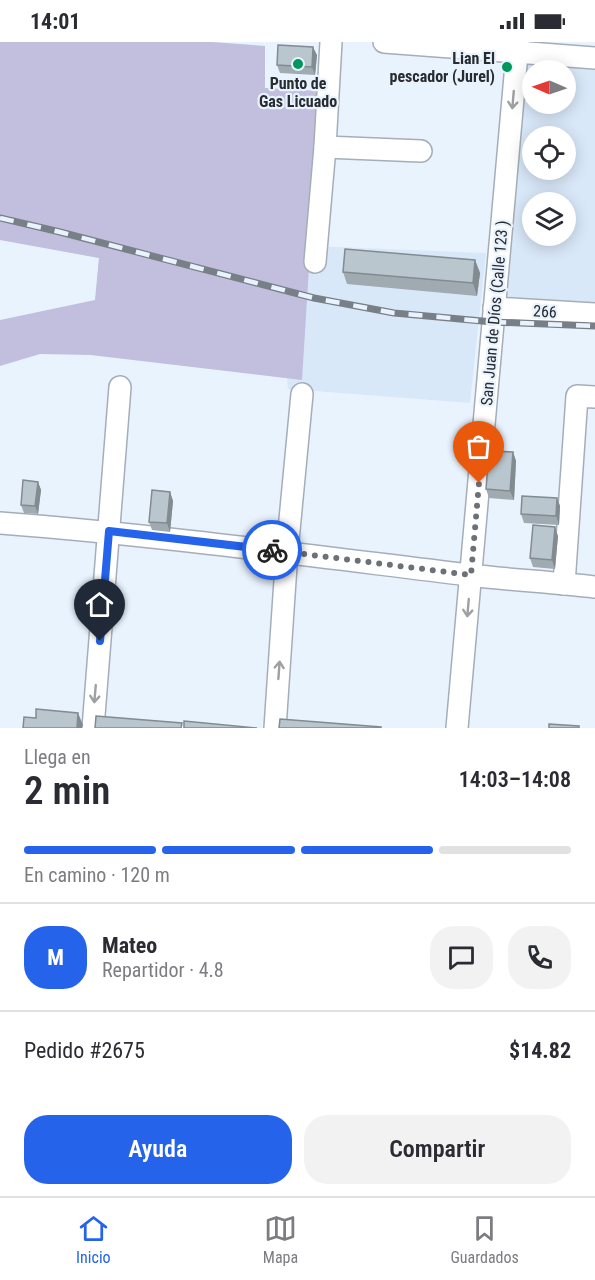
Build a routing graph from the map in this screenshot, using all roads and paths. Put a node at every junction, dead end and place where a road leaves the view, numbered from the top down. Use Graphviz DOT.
graph roads {
  1 [pos="331,42"];
  2 [pos="384,42"];
  3 [pos="518,46"];
  4 [pos="595,58"];
  5 [pos="325,147"];
  6 [pos="421,152"];
  7 [pos="315,262"];
  8 [pos="494,308"];
  9 [pos="595,314"];
  10 [pos="120,387"];
  11 [pos="302,394"];
  12 [pos="595,397"];
  13 [pos="0,523"];
  14 [pos="109,531"];
  15 [pos="287,551"];
  16 [pos="471,575"];
  17 [pos="564,584"];
  18 [pos="595,587"];
  19 [pos="93,728"];
  20 [pos="275,728"];
  21 [pos="457,728"];
  1 -- 5 [label="street"];
  2 -- 3 [label="street"];
  3 -- 4 [label="street"];
  3 -- 8 [label="street, San Juan de Díos (Calle 123 ), one-way"];
  5 -- 6 [label="street"];
  5 -- 7 [label="street"];
  8 -- 9 [label="street, 266"];
  8 -- 16 [label="street, San Juan de Díos (Calle 123 )"];
  10 -- 14 [label="street"];
  11 -- 15 [label="street"];
  12 -- 17 [label="street"];
  13 -- 14 [label="street"];
  14 -- 15 [label="street"];
  14 -- 19 [label="street, one-way"];
  15 -- 16 [label="street"];
  20 -- 15 [label="street, one-way"];
  16 -- 17 [label="street"];
  16 -- 21 [label="street, San Juan de Díos (Calle 123 ), one-way"];
  17 -- 18 [label="street"];
}
